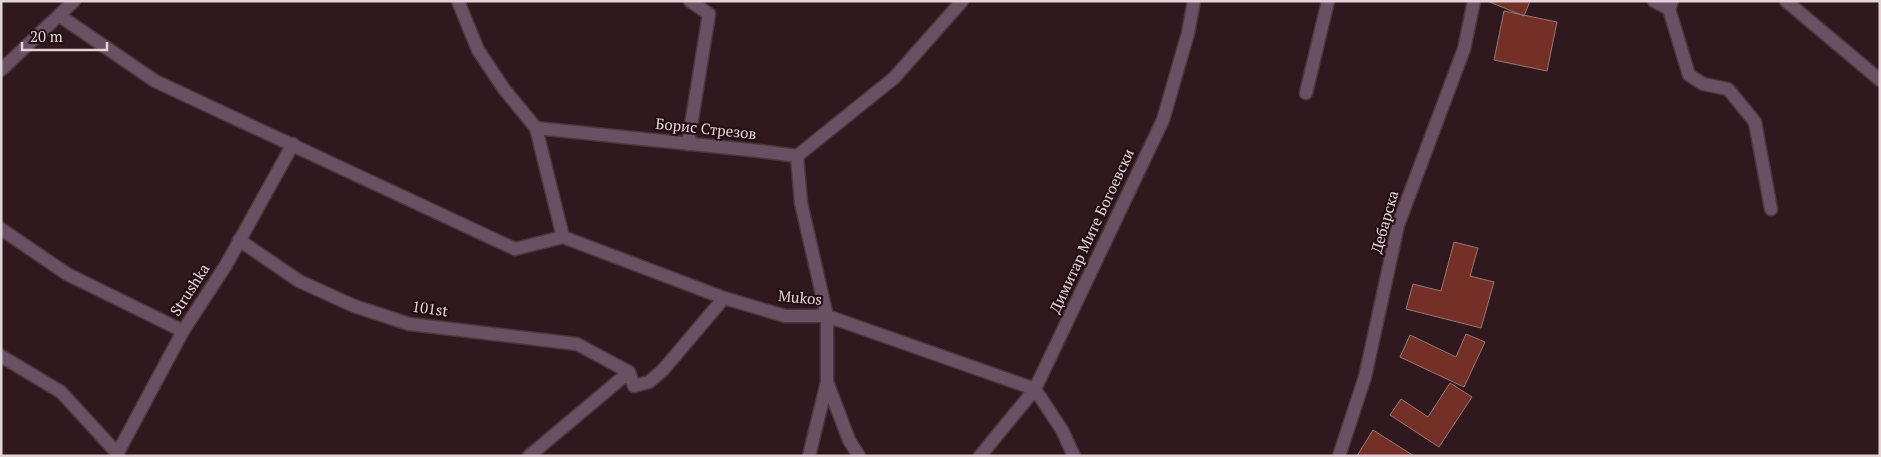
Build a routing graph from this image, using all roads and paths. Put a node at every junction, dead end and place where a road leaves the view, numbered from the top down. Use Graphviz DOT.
graph roads {
  1 [pos="74,1"];
  2 [pos="458,1"];
  3 [pos="690,1"];
  4 [pos="962,1"];
  5 [pos="1194,1"];
  6 [pos="1328,1"];
  7 [pos="1474,1"];
  8 [pos="1654,1"];
  9 [pos="1786,1"];
  10 [pos="1671,5"];
  11 [pos="60,16"];
  12 [pos="1,70"];
  13 [pos="1880,80"];
  14 [pos="1306,93"];
  15 [pos="536,128"];
  16 [pos="293,144"];
  17 [pos="688,144"];
  18 [pos="797,156"];
  19 [pos="1771,209"];
  20 [pos="1,229"];
  21 [pos="563,237"];
  22 [pos="239,240"];
  23 [pos="724,298"];
  24 [pos="827,316"];
  25 [pos="183,331"];
  26 [pos="1,356"];
  27 [pos="628,372"];
  28 [pos="827,382"];
  29 [pos="1035,389"];
  30 [pos="117,455"];
  31 [pos="529,456"];
  32 [pos="809,456"];
  33 [pos="859,456"];
  34 [pos="980,456"];
  35 [pos="1074,456"];
  36 [pos="1339,456"];
  1 -- 11 [label="street"];
  2 -- 15 [label="street"];
  3 -- 17 [label="street"];
  4 -- 18 [label="street"];
  5 -- 29 [label="street, Димитар Мите Богоевски"];
  6 -- 14 [label="street"];
  7 -- 36 [label="street, Дебарска"];
  8 -- 10 [label="street"];
  9 -- 13 [label="street"];
  10 -- 19 [label="street"];
  11 -- 12 [label="street"];
  11 -- 16 [label="street"];
  15 -- 17 [label="street, Борис Стрезов"];
  15 -- 21 [label="street"];
  16 -- 21 [label="street"];
  16 -- 22 [label="street, Strushka"];
  17 -- 18 [label="street, Борис Стрезов"];
  18 -- 24 [label="street"];
  20 -- 25 [label="street"];
  21 -- 23 [label="street, Mukos"];
  22 -- 25 [label="street, Strushka"];
  22 -- 27 [label="street, 101st"];
  23 -- 24 [label="street, Mukos"];
  23 -- 27 [label="street, 101st"];
  24 -- 28 [label="street"];
  24 -- 29 [label="street, Mukos"];
  25 -- 30 [label="street, Strushka"];
  26 -- 30 [label="street"];
  27 -- 31 [label="street"];
  28 -- 32 [label="street"];
  28 -- 33 [label="street"];
  29 -- 34 [label="street, Димитар Мите Богоевски"];
  29 -- 35 [label="street"];
}
